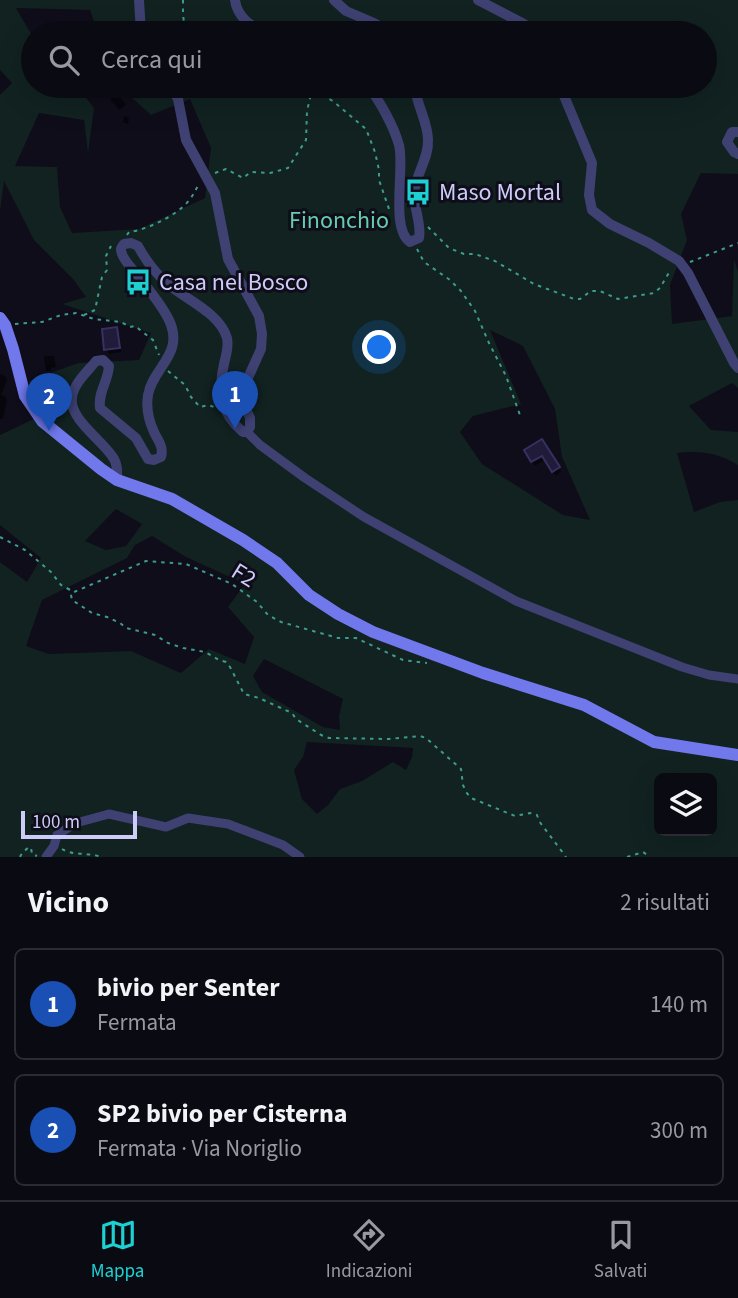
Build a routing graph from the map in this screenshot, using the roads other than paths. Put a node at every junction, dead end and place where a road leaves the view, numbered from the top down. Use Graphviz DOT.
graph roads {
  1 [pos="139,0"];
  2 [pos="235,0"];
  3 [pos="334,0"];
  4 [pos="478,0"];
  5 [pos="140,21"];
  6 [pos="246,21"];
  7 [pos="369,21"];
  8 [pos="518,21"];
  9 [pos="177,98"];
  10 [pos="375,98"];
  11 [pos="418,98"];
  12 [pos="565,98"];
  13 [pos="738,132"];
  14 [pos="738,154"];
  15 [pos="2,322"];
  16 [pos="738,368"];
  17 [pos="247,432"];
  18 [pos="117,480"];
  19 [pos="738,679"];
  20 [pos="738,755"];
  21 [pos="43,856"];
  22 [pos="299,857"];
  1 -- 5 [label="street"];
  2 -- 6 [label="street"];
  3 -- 7 [label="street"];
  4 -- 8 [label="street"];
  9 -- 17 [label="street"];
  10 -- 11 [label="street"];
  12 -- 16 [label="street"];
  13 -- 14 [label="street"];
  15 -- 18 [label="main road"];
  17 -- 18 [label="street"];
  17 -- 19 [label="street"];
  18 -- 20 [label="main road"];
  21 -- 22 [label="street"];
}
